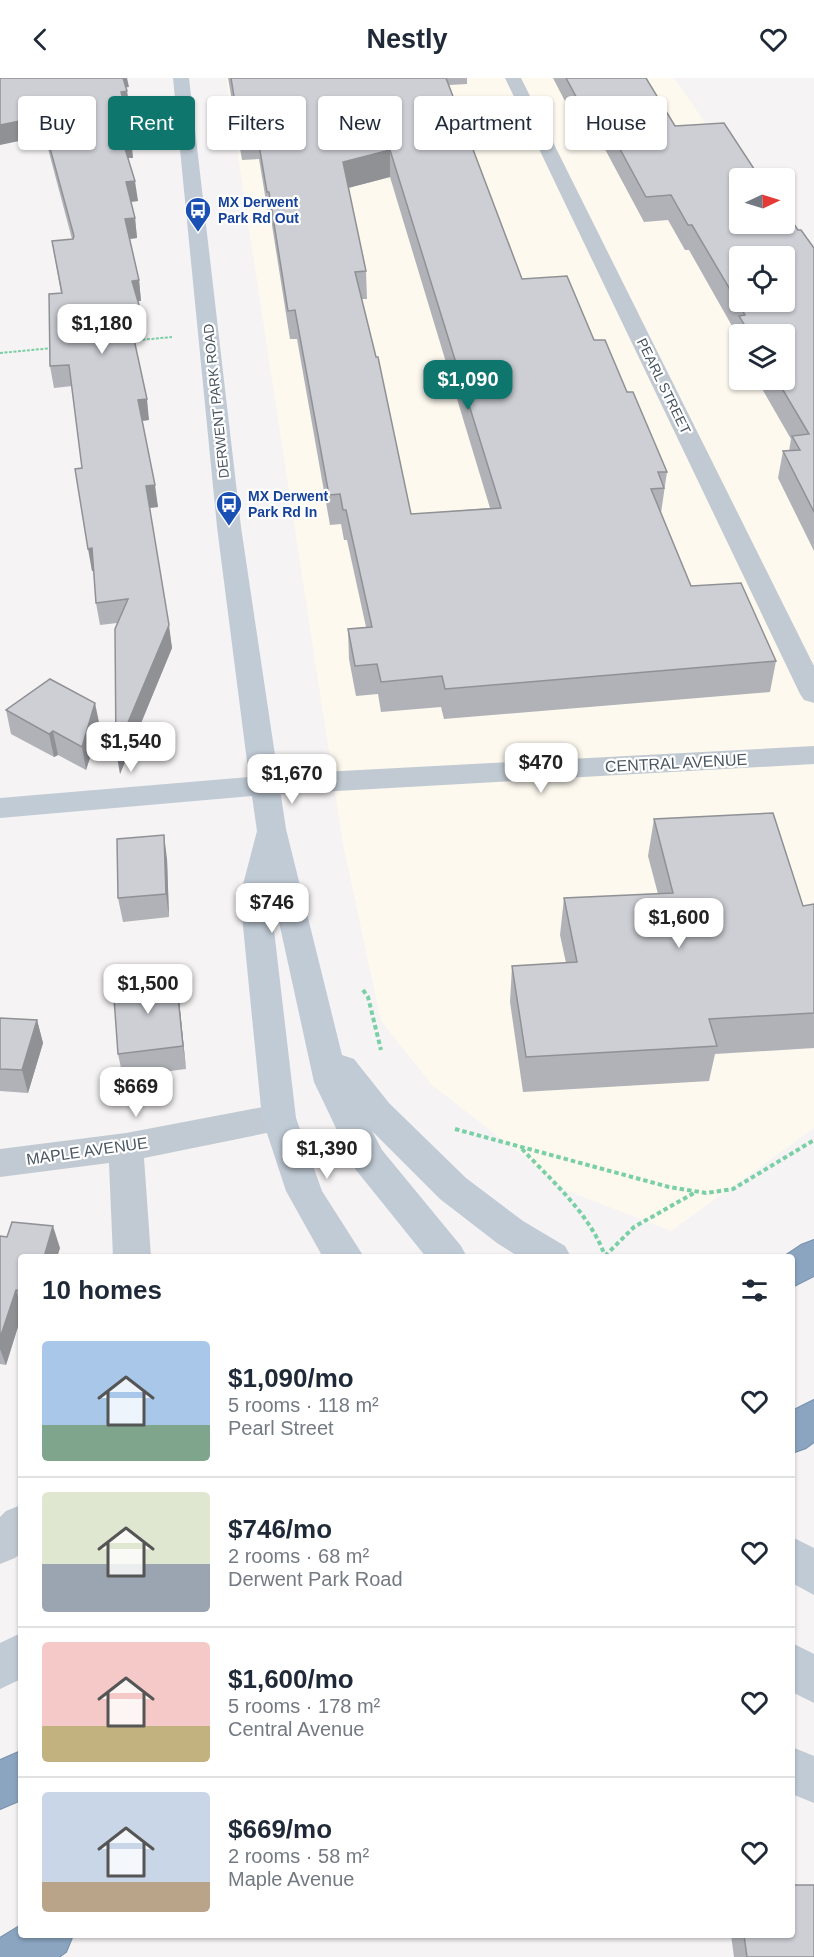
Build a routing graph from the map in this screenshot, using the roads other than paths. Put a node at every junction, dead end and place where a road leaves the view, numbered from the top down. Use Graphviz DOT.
graph roads {
  1 [pos="181,78"];
  2 [pos="513,78"];
  3 [pos="814,694"];
  4 [pos="814,755"];
  5 [pos="266,785"];
  6 [pos="0,808"];
  7 [pos="271,830"];
  8 [pos="317,1028"];
  9 [pos="279,1118"];
  10 [pos="126,1147"];
  11 [pos="0,1163"];
  12 [pos="132,1254"];
  13 [pos="343,1254"];
  14 [pos="446,1254"];
  15 [pos="547,1254"];
  16 [pos="814,1256"];
  17 [pos="795,1269"];
  18 [pos="814,1418"];
  19 [pos="795,1433"];
  20 [pos="18,1528"];
  21 [pos="0,1544"];
  22 [pos="795,1559"];
  23 [pos="814,1574"];
  24 [pos="18,1657"];
  25 [pos="0,1667"];
  26 [pos="795,1667"];
  27 [pos="814,1681"];
  28 [pos="795,1771"];
  29 [pos="18,1776"];
  30 [pos="814,1780"];
  31 [pos="0,1786"];
  32 [pos="44,1938"];
  33 [pos="15,1957"];
  1 -- 5 [label="street, DERWENT PARK ROAD"];
  2 -- 3 [label="street, PEARL STREET"];
  4 -- 5 [label="street, CENTRAL AVENUE"];
  5 -- 6 [label="street, CENTRAL AVENUE"];
  5 -- 7 [label="street, DERWENT PARK ROAD"];
  7 -- 8 [label="street, DERWENT PARK ROAD"];
  7 -- 9 [label="street, DERWENT PARK ROAD"];
  8 -- 14 [label="street, DERWENT PARK ROAD"];
  8 -- 15 [label="street"];
  9 -- 10 [label="street, MAPLE AVENUE"];
  9 -- 13 [label="street, DERWENT PARK ROAD"];
  10 -- 11 [label="street, MAPLE AVENUE"];
  10 -- 12 [label="street"];
  16 -- 17 [label="highway"];
  18 -- 19 [label="highway"];
  20 -- 21 [label="street"];
  22 -- 23 [label="street"];
  24 -- 25 [label="street"];
  26 -- 27 [label="street"];
  28 -- 30 [label="street"];
  29 -- 31 [label="highway"];
  32 -- 33 [label="highway"];
}
